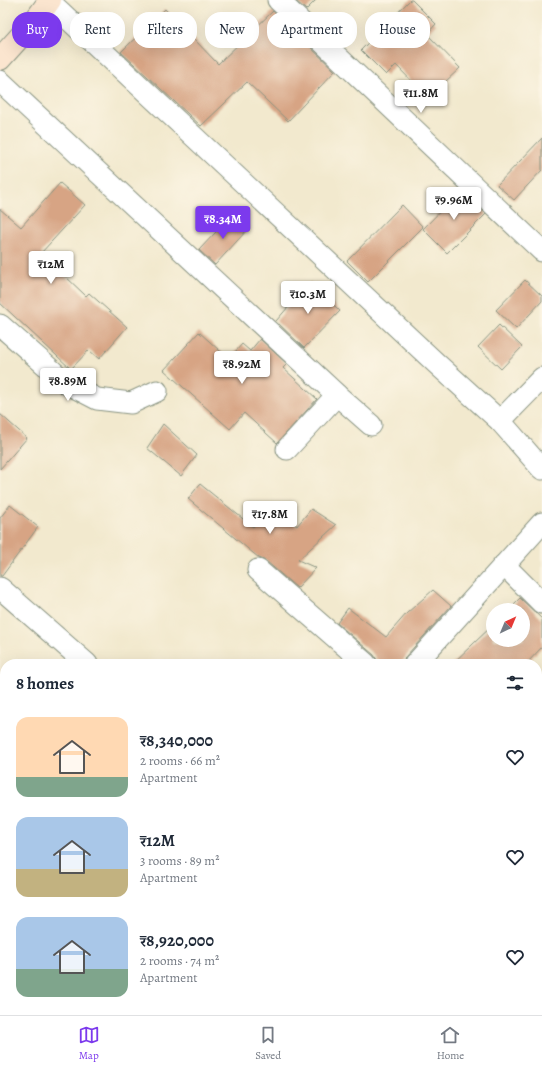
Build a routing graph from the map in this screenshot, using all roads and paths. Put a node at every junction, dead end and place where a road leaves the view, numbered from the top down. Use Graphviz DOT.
graph roads {
  1 [pos="278,0"];
  2 [pos="50,1"];
  3 [pos="0,59"];
  4 [pos="0,81"];
  5 [pos="542,251"];
  6 [pos="0,325"];
  7 [pos="542,378"];
  8 [pos="157,391"];
  9 [pos="337,395"];
  10 [pos="500,421"];
  11 [pos="371,425"];
  12 [pos="287,449"];
  13 [pos="542,469"];
  14 [pos="542,523"];
  15 [pos="504,565"];
  16 [pos="258,570"];
  17 [pos="0,588"];
  18 [pos="542,603"];
  19 [pos="81,659"];
  20 [pos="360,659"];
  21 [pos="419,659"];
  1 -- 5 [label="street"];
  2 -- 3 [label="street"];
  2 -- 10 [label="street"];
  4 -- 9 [label="street"];
  6 -- 8 [label="street"];
  7 -- 10 [label="street"];
  9 -- 11 [label="street"];
  9 -- 12 [label="street"];
  10 -- 13 [label="street"];
  14 -- 15 [label="street"];
  15 -- 18 [label="street"];
  15 -- 21 [label="street"];
  16 -- 20 [label="street"];
  17 -- 19 [label="street"];
}
